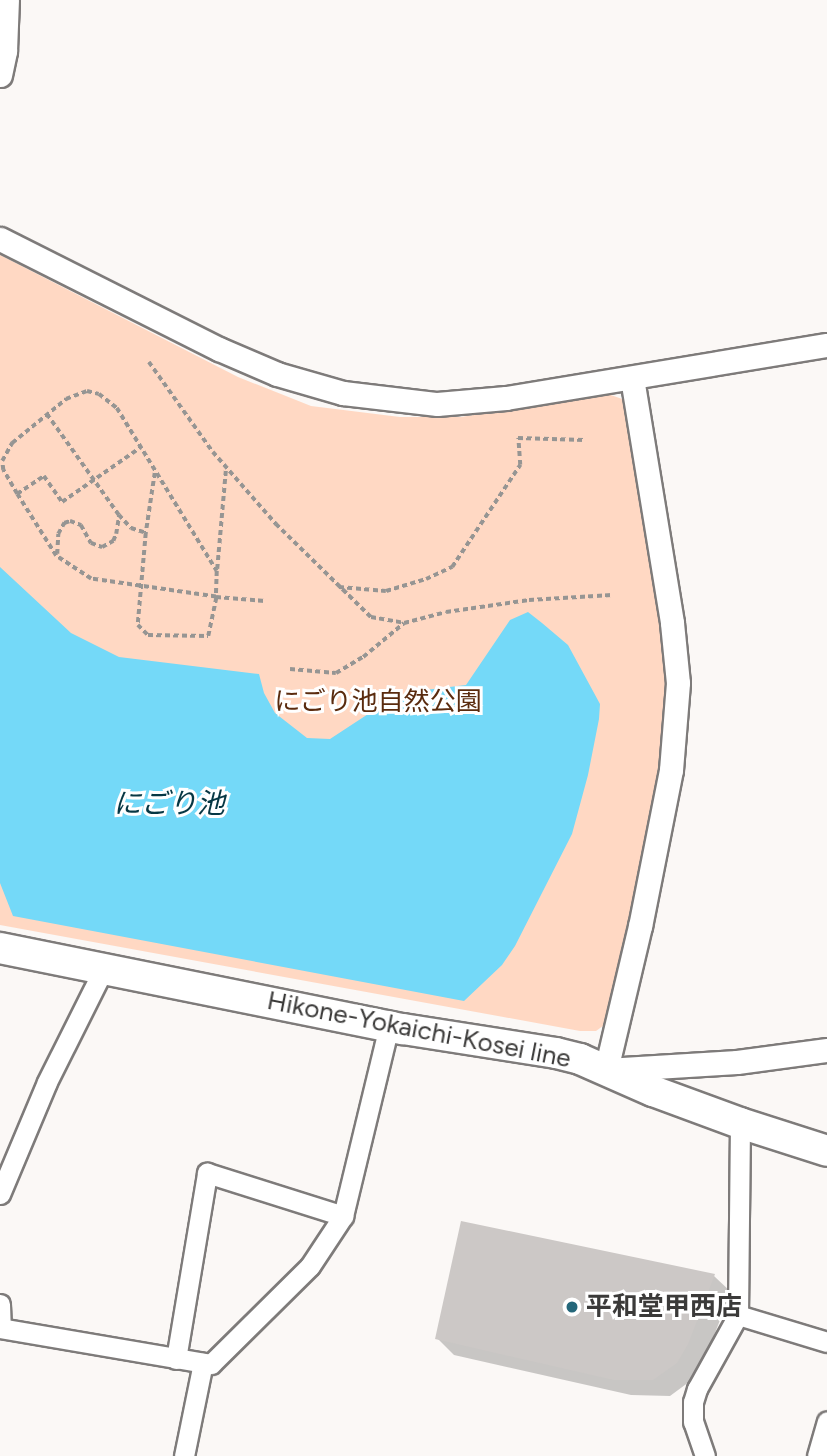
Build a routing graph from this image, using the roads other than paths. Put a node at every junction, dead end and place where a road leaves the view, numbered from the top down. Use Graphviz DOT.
graph roads {
  1 [pos="7,0"];
  2 [pos="0,75"];
  3 [pos="0,239"];
  4 [pos="827,345"];
  5 [pos="632,379"];
  6 [pos="0,948"];
  7 [pos="104,968"];
  8 [pos="389,1026"];
  9 [pos="827,1050"];
  10 [pos="606,1070"];
  11 [pos="740,1123"];
  12 [pos="827,1151"];
  13 [pos="0,1194"];
  14 [pos="343,1216"];
  15 [pos="0,1304"];
  16 [pos="738,1315"];
  17 [pos="0,1328"];
  18 [pos="827,1342"];
  19 [pos="176,1359"];
  20 [pos="203,1363"];
  21 [pos="827,1421"];
  22 [pos="184,1456"];
  23 [pos="705,1456"];
  24 [pos="817,1456"];
  1 -- 2 [label="street"];
  3 -- 5 [label="street"];
  4 -- 5 [label="street"];
  5 -- 10 [label="street"];
  6 -- 7 [label="main road, Hikone-Yokaichi-Kosei line"];
  7 -- 8 [label="main road, Hikone-Yokaichi-Kosei line"];
  7 -- 13 [label="street"];
  8 -- 10 [label="main road, Hikone-Yokaichi-Kosei line"];
  8 -- 14 [label="street"];
  9 -- 10 [label="street"];
  10 -- 11 [label="main road, Hikone-Yokaichi-Kosei line"];
  11 -- 12 [label="main road, Hikone-Yokaichi-Kosei line"];
  11 -- 16 [label="street"];
  14 -- 19 [label="street"];
  14 -- 20 [label="street"];
  15 -- 17 [label="street"];
  16 -- 18 [label="street"];
  16 -- 23 [label="street"];
  17 -- 19 [label="street"];
  19 -- 20 [label="street"];
  20 -- 22 [label="street"];
  21 -- 24 [label="street"];
}
